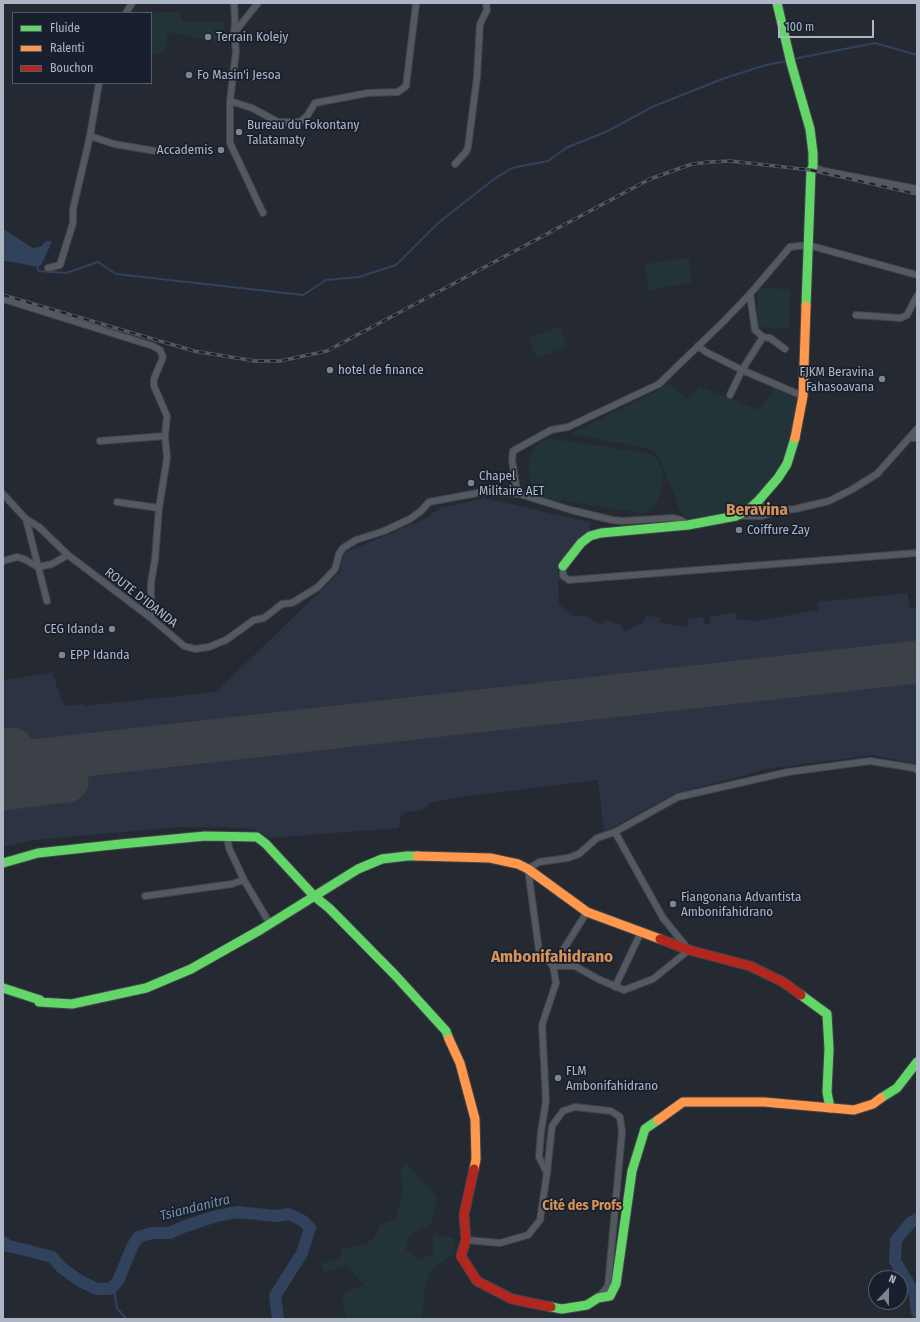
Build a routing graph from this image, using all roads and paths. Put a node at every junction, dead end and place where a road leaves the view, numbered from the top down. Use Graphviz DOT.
graph roads {
  1 [pos="132,3"];
  2 [pos="234,3"];
  3 [pos="258,3"];
  4 [pos="415,3"];
  5 [pos="486,3"];
  6 [pos="777,3"];
  7 [pos="127,12"];
  8 [pos="234,33"];
  9 [pos="99,84"];
  10 [pos="230,100"];
  11 [pos="90,136"];
  12 [pos="155,151"];
  13 [pos="454,164"];
  14 [pos="813,167"];
  15 [pos="917,189"];
  16 [pos="263,213"];
  17 [pos="808,245"];
  18 [pos="48,268"];
  19 [pos="917,275"];
  20 [pos="750,294"];
  21 [pos="917,296"];
  22 [pos="3,299"];
  23 [pos="856,315"];
  24 [pos="764,337"];
  25 [pos="698,346"];
  26 [pos="785,349"];
  27 [pos="742,370"];
  28 [pos="730,395"];
  29 [pos="803,396"];
  30 [pos="917,428"];
  31 [pos="165,436"];
  32 [pos="908,438"];
  33 [pos="917,438"];
  34 [pos="100,441"];
  35 [pos="3,494"];
  36 [pos="519,494"];
  37 [pos="759,500"];
  38 [pos="117,502"];
  39 [pos="159,508"];
  40 [pos="768,514"];
  41 [pos="736,516"];
  42 [pos="26,519"];
  43 [pos="688,525"];
  44 [pos="917,553"];
  45 [pos="68,555"];
  46 [pos="3,560"];
  47 [pos="562,566"];
  48 [pos="38,567"];
  49 [pos="47,601"];
  50 [pos="151,618"];
  51 [pos="917,770"];
  52 [pos="615,832"];
  53 [pos="227,836"];
  54 [pos="3,864"];
  55 [pos="528,869"];
  56 [pos="244,880"];
  57 [pos="145,896"];
  58 [pos="314,896"];
  59 [pos="587,912"];
  60 [pos="270,924"];
  61 [pos="641,932"];
  62 [pos="689,950"];
  63 [pos="553,966"];
  64 [pos="615,986"];
  65 [pos="3,988"];
  66 [pos="917,1062"];
  67 [pos="830,1108"];
  68 [pos="547,1173"];
  69 [pos="466,1240"];
  70 [pos="598,1298"];
  1 -- 7 [label="street"];
  2 -- 8 [label="street"];
  3 -- 8 [label="street"];
  4 -- 10 [label="street"];
  5 -- 13 [label="street"];
  6 -- 14 [label="street"];
  8 -- 10 [label="street"];
  9 -- 11 [label="street"];
  10 -- 16 [label="street"];
  11 -- 12 [label="street"];
  11 -- 18 [label="street"];
  14 -- 15 [label="street"];
  14 -- 17 [label="street"];
  17 -- 19 [label="street"];
  17 -- 20 [label="street"];
  17 -- 29 [label="street"];
  20 -- 24 [label="street"];
  20 -- 25 [label="street"];
  21 -- 23 [label="street"];
  22 -- 31 [label="street"];
  24 -- 26 [label="street"];
  24 -- 27 [label="street"];
  25 -- 27 [label="street"];
  25 -- 36 [label="street"];
  27 -- 28 [label="street"];
  27 -- 29 [label="street"];
  29 -- 37 [label="street"];
  30 -- 32 [label="street"];
  31 -- 34 [label="street"];
  31 -- 39 [label="street"];
  32 -- 33 [label="street"];
  32 -- 40 [label="street"];
  35 -- 42 [label="street, ROUTE D'IDANDA"];
  36 -- 43 [label="street, ROUTE D'IDANDA"];
  36 -- 50 [label="street, ROUTE D'IDANDA"];
  37 -- 40 [label="street"];
  37 -- 41 [label="street"];
  38 -- 39 [label="street"];
  39 -- 50 [label="street"];
  40 -- 41 [label="street"];
  41 -- 43 [label="street"];
  42 -- 45 [label="street, ROUTE D'IDANDA"];
  42 -- 48 [label="street"];
  43 -- 47 [label="street"];
  44 -- 47 [label="street"];
  45 -- 48 [label="street"];
  45 -- 50 [label="street, ROUTE D'IDANDA"];
  46 -- 48 [label="street"];
  48 -- 49 [label="street"];
  51 -- 52 [label="street"];
  52 -- 55 [label="street"];
  52 -- 62 [label="street"];
  53 -- 54 [label="street"];
  53 -- 56 [label="street"];
  53 -- 58 [label="street"];
  55 -- 58 [label="street"];
  55 -- 59 [label="street"];
  55 -- 63 [label="street"];
  56 -- 57 [label="street"];
  56 -- 60 [label="street"];
  58 -- 60 [label="street"];
  58 -- 69 [label="street"];
  59 -- 61 [label="street"];
  59 -- 63 [label="street"];
  60 -- 65 [label="street"];
  61 -- 62 [label="street"];
  61 -- 64 [label="street"];
  62 -- 64 [label="street"];
  62 -- 67 [label="street"];
  63 -- 64 [label="street"];
  63 -- 68 [label="street"];
  66 -- 67 [label="street"];
  67 -- 70 [label="street"];
  68 -- 69 [label="street"];
  68 -- 70 [label="street"];
  69 -- 70 [label="street"];
}
